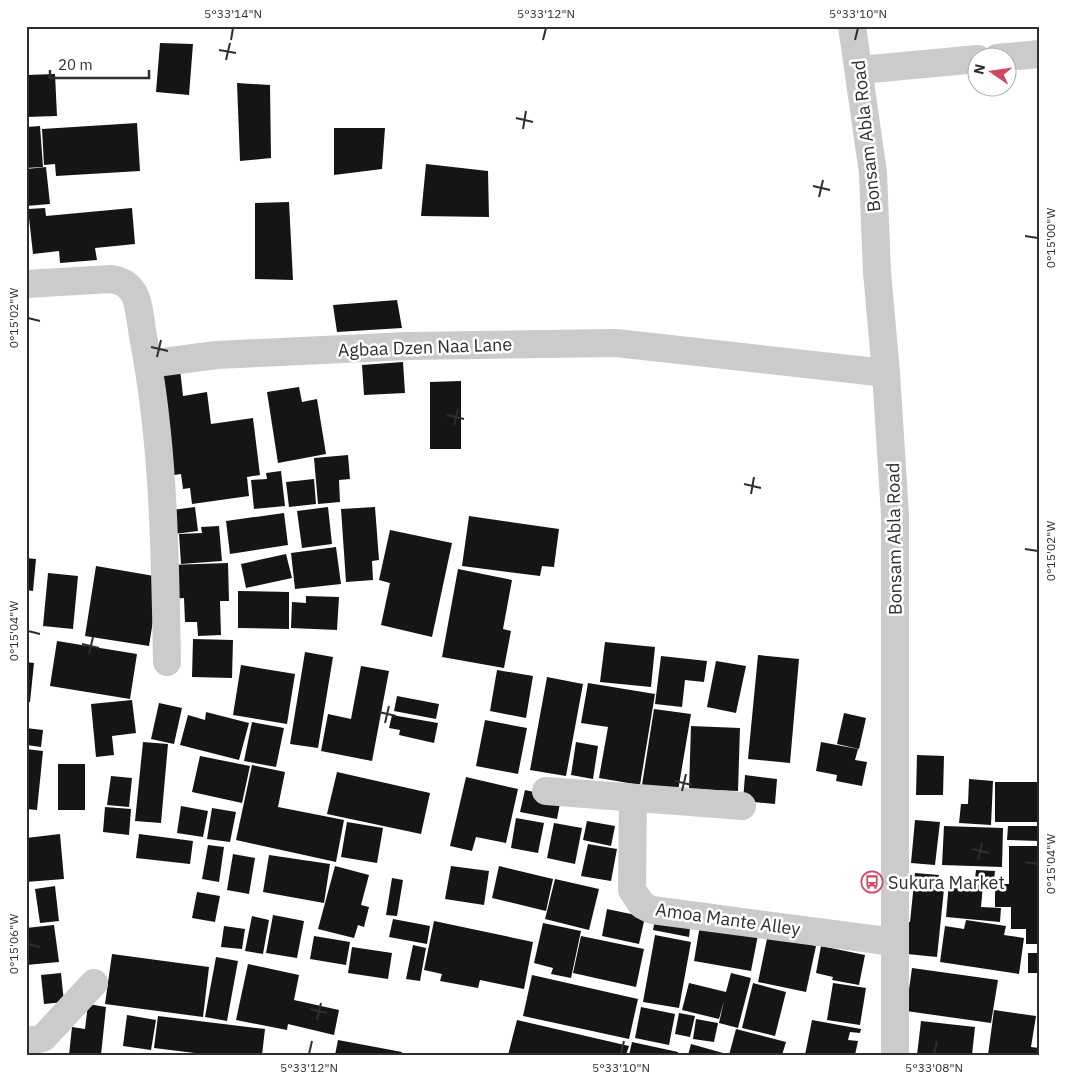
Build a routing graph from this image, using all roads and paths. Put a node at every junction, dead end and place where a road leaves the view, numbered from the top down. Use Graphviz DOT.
graph roads {
  1 [pos="852,26"];
  2 [pos="1039,54"];
  3 [pos="1018,56"];
  4 [pos="968,60"];
  5 [pos="860,70"];
  6 [pos="26,284"];
  7 [pos="148,364"];
  8 [pos="886,372"];
  9 [pos="167,662"];
  10 [pos="546,791"];
  11 [pos="633,798"];
  12 [pos="742,806"];
  13 [pos="894,942"];
  14 [pos="94,983"];
  15 [pos="26,1041"];
  16 [pos="895,1055"];
  1 -- 5 [label="street, Bonsam Abla Road"];
  2 -- 3 [label="street"];
  4 -- 5 [label="street"];
  5 -- 8 [label="street, Bonsam Abla Road"];
  6 -- 7 [label="street"];
  7 -- 8 [label="street, Agbaa Dzen Naa Lane"];
  7 -- 9 [label="street"];
  8 -- 13 [label="street, Bonsam Abla Road"];
  10 -- 11 [label="street"];
  11 -- 12 [label="street"];
  11 -- 13 [label="street, Amoa Mante Alley"];
  13 -- 16 [label="street, Bonsam Abla Road"];
  14 -- 15 [label="street"];
}
